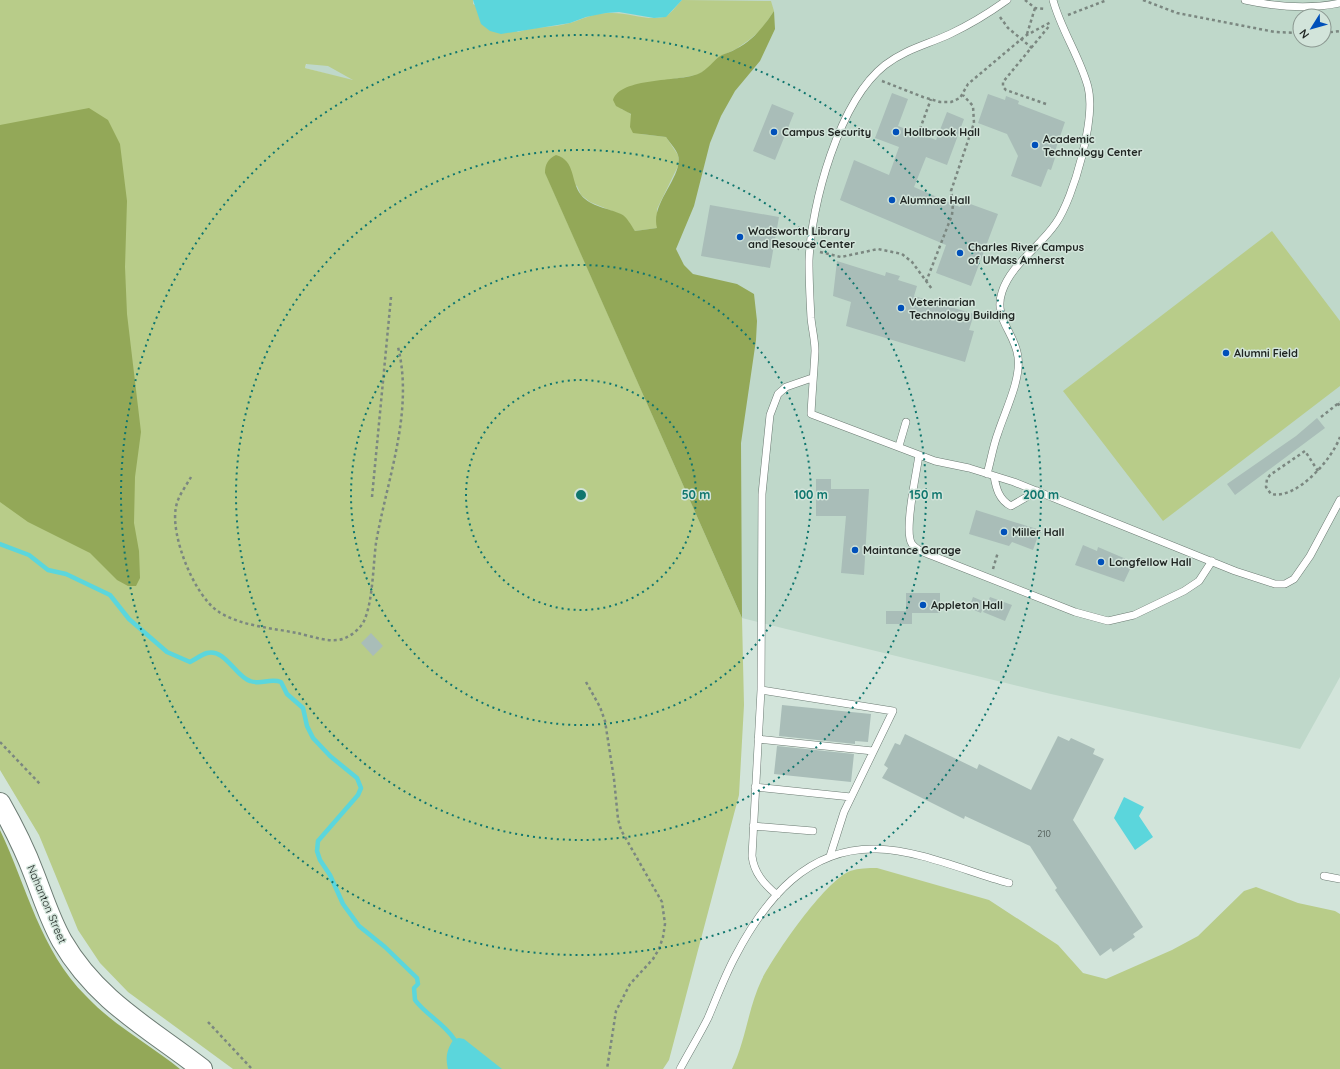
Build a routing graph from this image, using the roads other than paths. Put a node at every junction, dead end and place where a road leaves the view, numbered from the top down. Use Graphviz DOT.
graph roads {
  1 [pos="1007,0"];
  2 [pos="1246,0"];
  3 [pos="1260,2"];
  4 [pos="1054,3"];
  5 [pos="1340,4"];
  6 [pos="812,378"];
  7 [pos="906,422"];
  8 [pos="899,446"];
  9 [pos="919,455"];
  10 [pos="990,475"];
  11 [pos="1037,491"];
  12 [pos="1340,500"];
  13 [pos="1212,561"];
  14 [pos="761,690"];
  15 [pos="758,739"];
  16 [pos="873,751"];
  17 [pos="755,787"];
  18 [pos="851,797"];
  19 [pos="0,803"];
  20 [pos="753,826"];
  21 [pos="813,831"];
  22 [pos="830,856"];
  23 [pos="1324,876"];
  24 [pos="1340,879"];
  25 [pos="1009,883"];
  26 [pos="776,895"];
  27 [pos="202,1069"];
  28 [pos="680,1069"];
  1 -- 6 [label="lane"];
  2 -- 3 [label="lane"];
  3 -- 5 [label="lane"];
  4 -- 10 [label="lane"];
  6 -- 8 [label="lane"];
  6 -- 14 [label="lane"];
  7 -- 8 [label="lane"];
  8 -- 9 [label="lane"];
  9 -- 10 [label="lane"];
  9 -- 13 [label="lane"];
  10 -- 11 [label="lane"];
  10 -- 11 [label="lane"];
  11 -- 13 [label="lane"];
  12 -- 13 [label="lane"];
  14 -- 15 [label="lane"];
  14 -- 16 [label="lane"];
  15 -- 16 [label="lane"];
  15 -- 17 [label="lane"];
  16 -- 18 [label="lane"];
  17 -- 18 [label="lane"];
  17 -- 20 [label="lane"];
  18 -- 22 [label="lane"];
  19 -- 27 [label="main road, Nahanton Street"];
  20 -- 21 [label="lane"];
  20 -- 26 [label="lane"];
  22 -- 25 [label="lane"];
  22 -- 26 [label="lane"];
  23 -- 24 [label="lane"];
  26 -- 28 [label="lane"];
}
